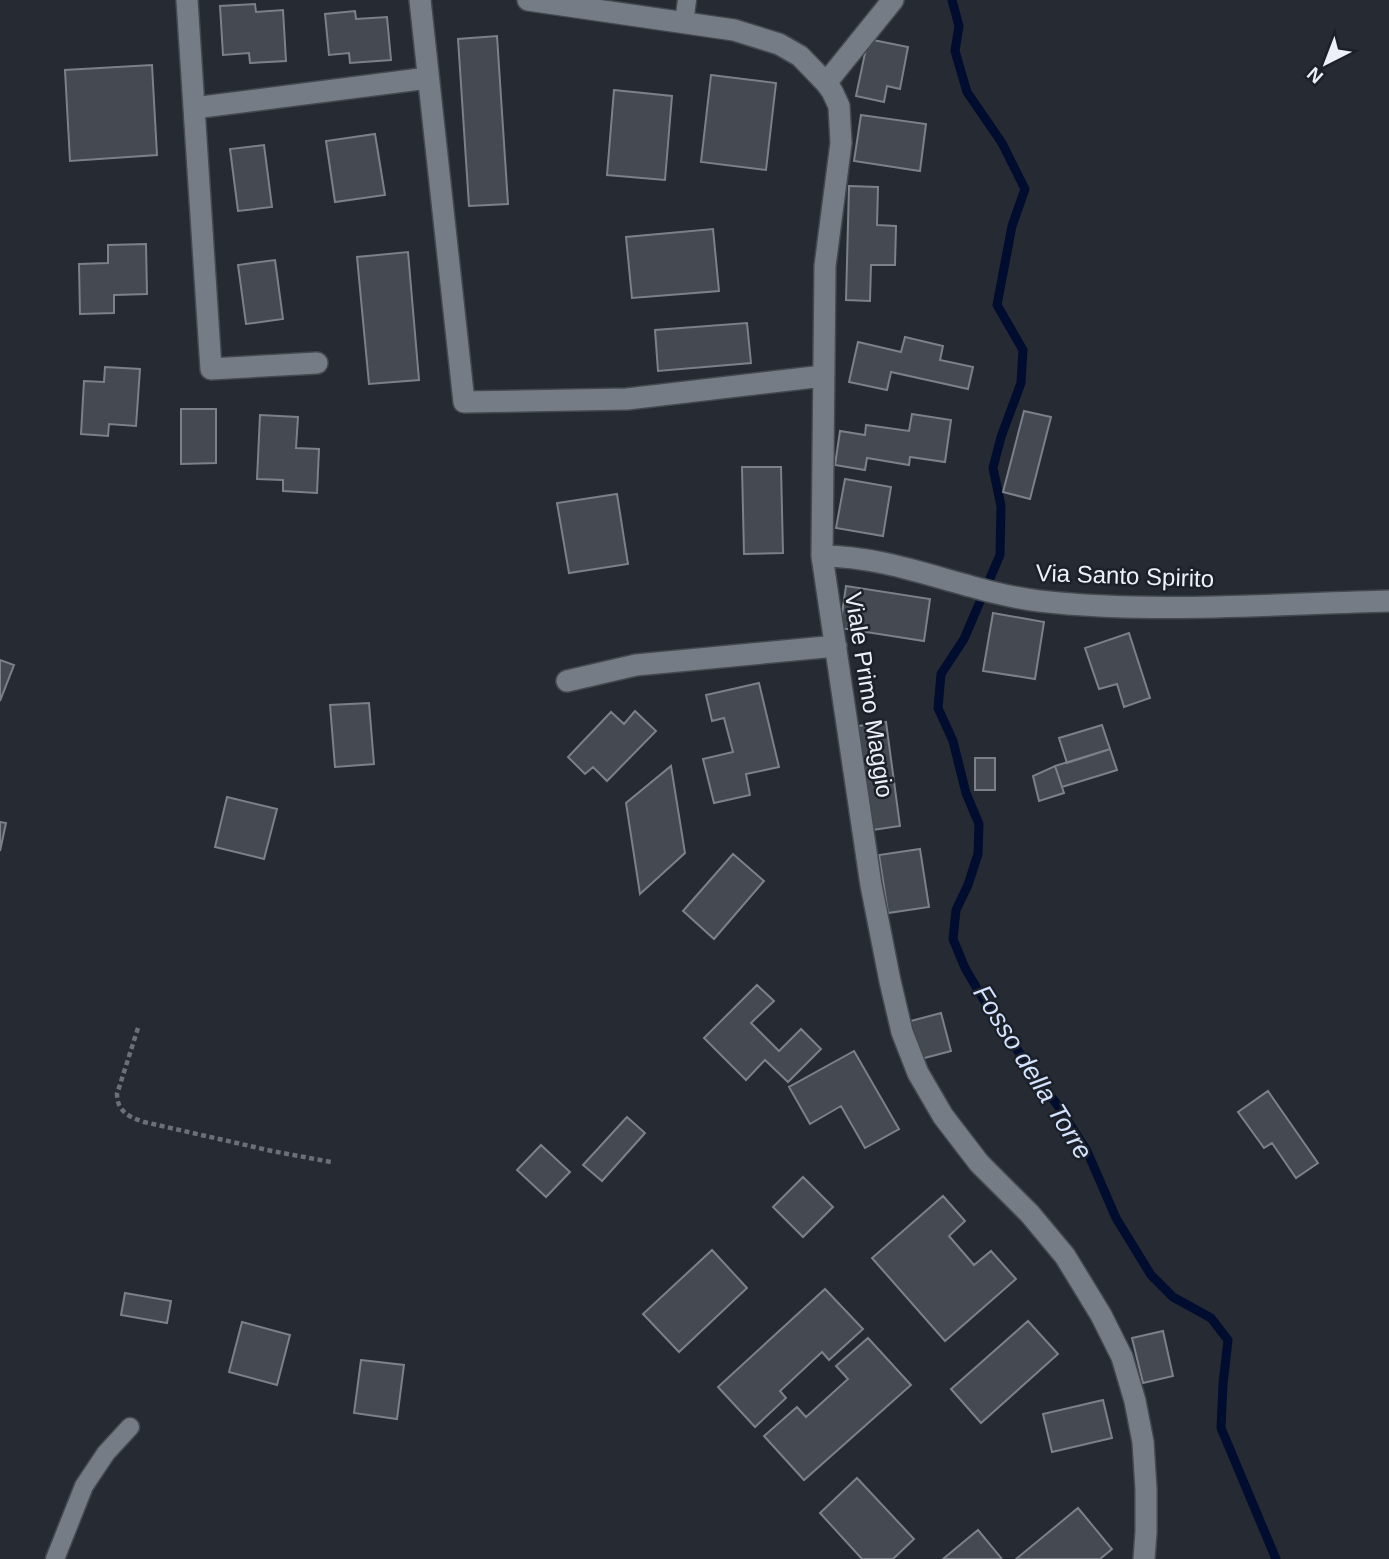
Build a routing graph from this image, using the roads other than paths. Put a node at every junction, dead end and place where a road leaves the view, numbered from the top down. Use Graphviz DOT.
graph roads {
  1 [pos="187,0"];
  2 [pos="420,0"];
  3 [pos="528,0"];
  4 [pos="687,0"];
  5 [pos="893,0"];
  6 [pos="684,23"];
  7 [pos="428,78"];
  8 [pos="826,83"];
  9 [pos="194,108"];
  10 [pos="317,362"];
  11 [pos="823,376"];
  12 [pos="822,556"];
  13 [pos="1389,601"];
  14 [pos="836,646"];
  15 [pos="567,681"];
  16 [pos="130,1427"];
  17 [pos="55,1559"];
  18 [pos="1144,1559"];
  1 -- 9 [label="street"];
  2 -- 7 [label="street"];
  3 -- 6 [label="street, Viale Primo Maggio"];
  4 -- 6 [label="lane"];
  5 -- 8 [label="street"];
  6 -- 8 [label="street, Viale Primo Maggio"];
  7 -- 9 [label="street"];
  7 -- 11 [label="street"];
  8 -- 11 [label="street, Viale Primo Maggio"];
  9 -- 10 [label="street"];
  11 -- 12 [label="street, Viale Primo Maggio"];
  12 -- 13 [label="street, Via Santo Spirito"];
  12 -- 14 [label="street, Viale Primo Maggio"];
  14 -- 15 [label="street"];
  14 -- 18 [label="street, Viale Primo Maggio"];
  16 -- 17 [label="lane"];
}
